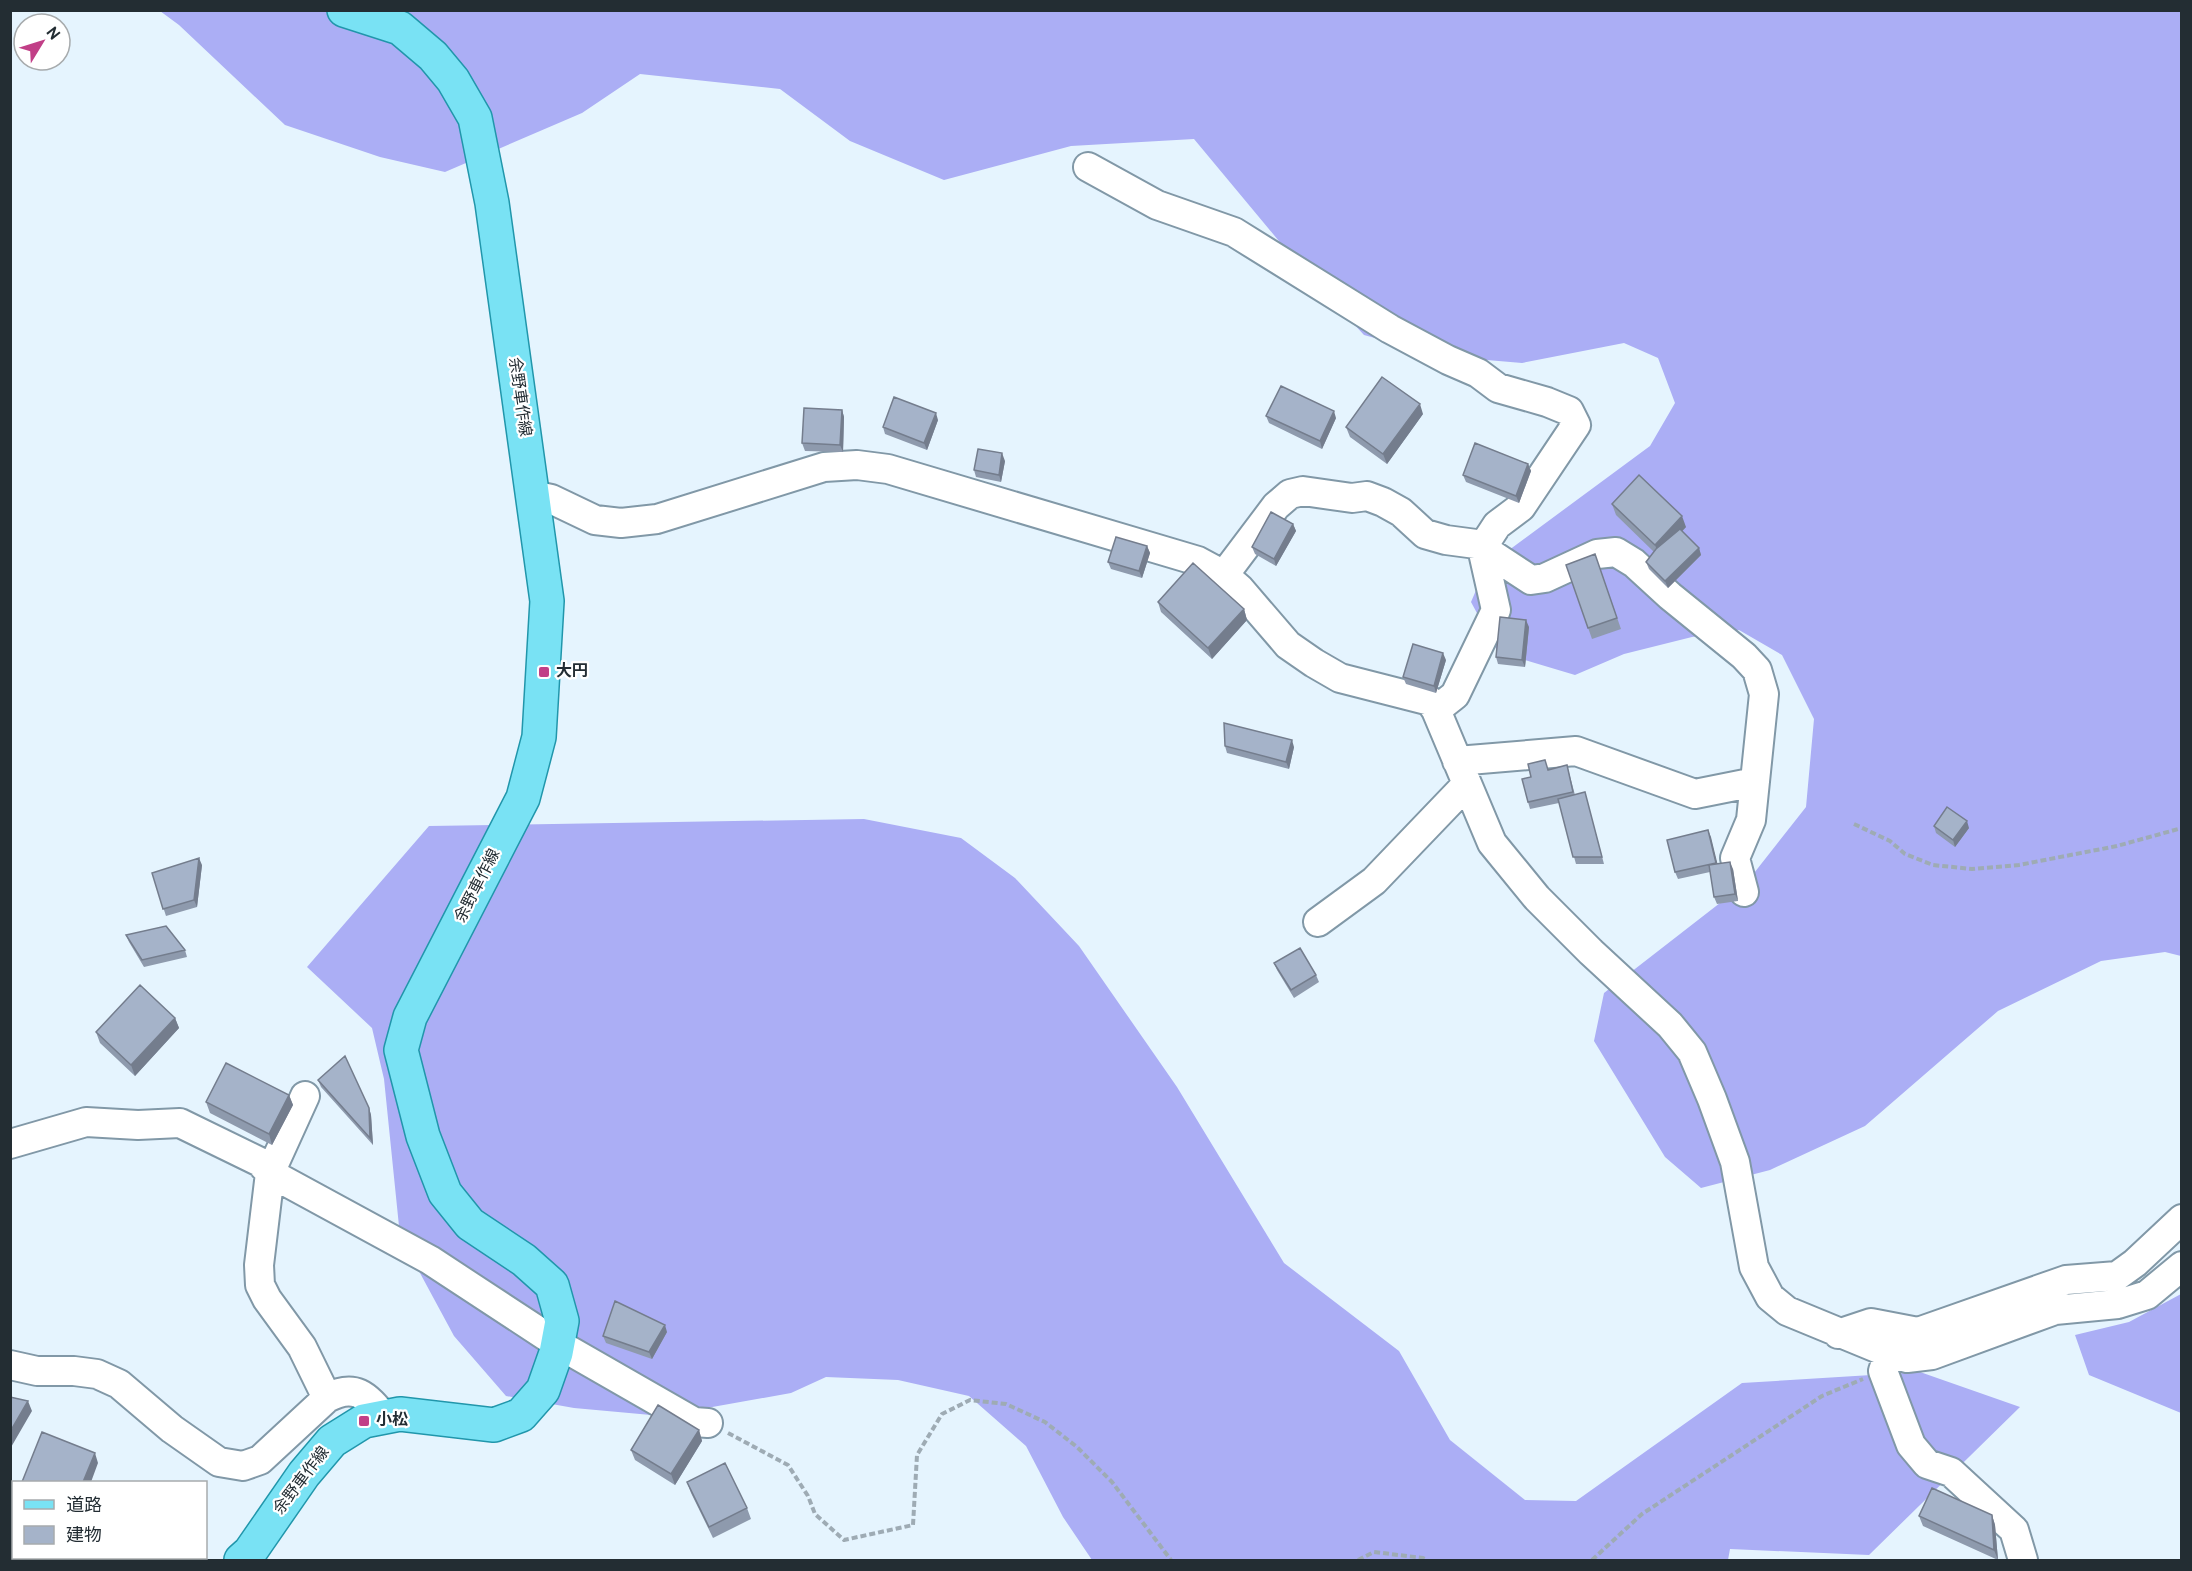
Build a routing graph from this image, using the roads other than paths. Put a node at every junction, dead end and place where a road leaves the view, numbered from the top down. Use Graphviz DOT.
graph roads {
  1 [pos="344,10"];
  2 [pos="1088,167"];
  3 [pos="532,495"];
  4 [pos="1482,548"];
  5 [pos="1224,576"];
  6 [pos="1436,710"];
  7 [pos="1462,773"];
  8 [pos="1755,782"];
  9 [pos="1744,892"];
  10 [pos="1318,922"];
  11 [pos="305,1096"];
  12 [pos="10,1144"];
  13 [pos="270,1173"];
  14 [pos="2181,1219"];
  15 [pos="2181,1266"];
  16 [pos="1838,1334"];
  17 [pos="558,1344"];
  18 [pos="1886,1362"];
  19 [pos="10,1365"];
  20 [pos="327,1398"];
  21 [pos="384,1417"];
  22 [pos="708,1423"];
  23 [pos="241,1560"];
  24 [pos="2022,1560"];
  1 -- 3 [label="main road, 余野車作線"];
  2 -- 4 [label="street"];
  3 -- 5 [label="street"];
  3 -- 17 [label="main road, 余野車作線"];
  4 -- 5 [label="street"];
  4 -- 6 [label="street"];
  4 -- 8 [label="street"];
  5 -- 6 [label="street"];
  6 -- 7 [label="street"];
  7 -- 8 [label="street"];
  7 -- 10 [label="street"];
  7 -- 16 [label="street"];
  8 -- 9 [label="street"];
  11 -- 13 [label="street"];
  12 -- 13 [label="street"];
  13 -- 17 [label="street"];
  13 -- 20 [label="street"];
  14 -- 16 [label="street"];
  15 -- 18 [label="street"];
  16 -- 18 [label="street"];
  17 -- 21 [label="main road, 余野車作線"];
  17 -- 22 [label="street"];
  18 -- 24 [label="street"];
  19 -- 20 [label="street"];
  20 -- 21 [label="street"];
  21 -- 23 [label="main road, 余野車作線"];
}
